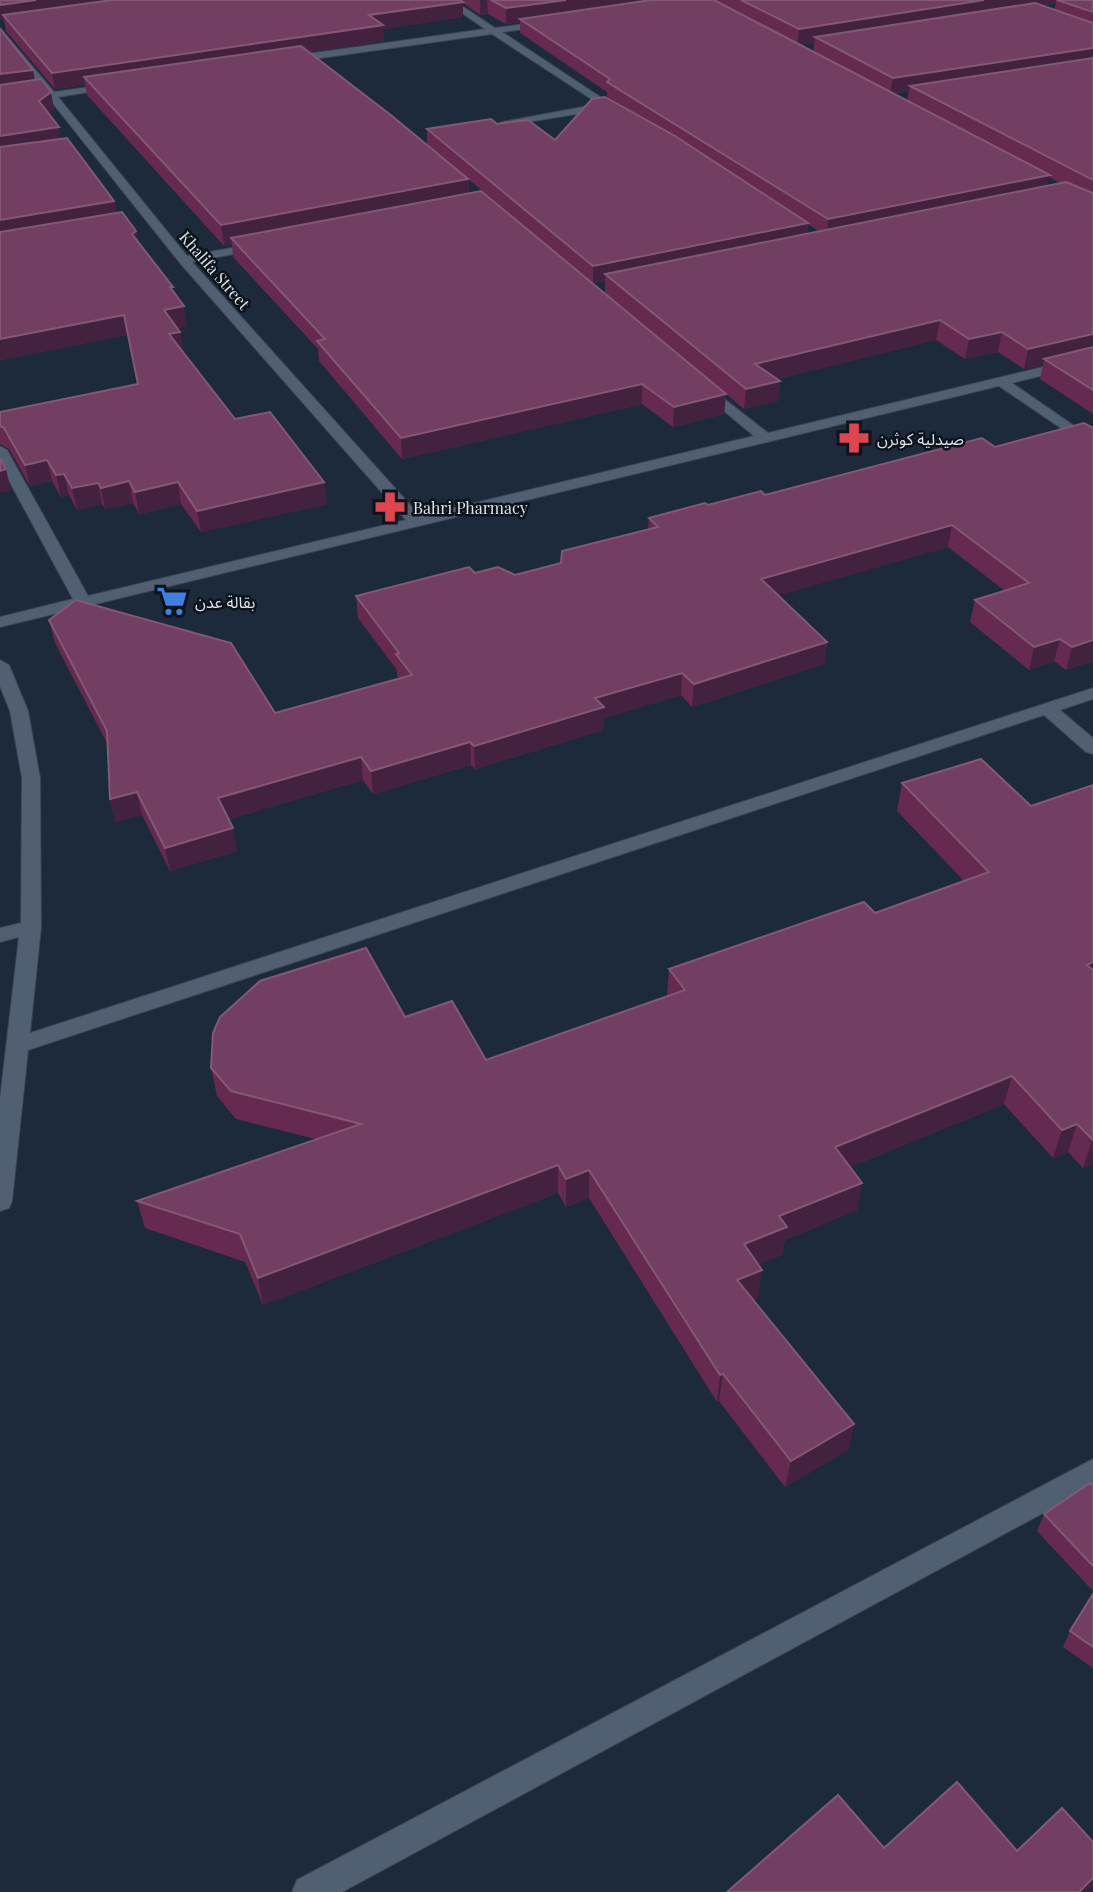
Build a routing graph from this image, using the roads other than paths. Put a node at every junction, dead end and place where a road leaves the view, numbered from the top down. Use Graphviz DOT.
graph roads {
  1 [pos="447,0"];
  2 [pos="557,22"];
  3 [pos="13,24"];
  4 [pos="491,31"];
  5 [pos="1,33"];
  6 [pos="268,62"];
  7 [pos="119,85"];
  8 [pos="45,92"];
  9 [pos="607,106"];
  10 [pos="631,120"];
  11 [pos="489,128"];
  12 [pos="280,242"];
  13 [pos="184,260"];
  14 [pos="1093,359"];
  15 [pos="695,379"];
  16 [pos="1000,381"];
  17 [pos="765,438"];
  18 [pos="1093,446"];
  19 [pos="0,450"];
  20 [pos="417,522"];
  21 [pos="83,602"];
  22 [pos="0,622"];
  23 [pos="0,665"];
  24 [pos="1093,693"];
  25 [pos="1046,707"];
  26 [pos="1093,748"];
  27 [pos="31,927"];
  28 [pos="0,935"];
  29 [pos="16,1046"];
  30 [pos="0,1201"];
  31 [pos="1093,1472"];
  32 [pos="309,1892"];
  1 -- 4 [label="street"];
  2 -- 4 [label="street"];
  3 -- 5 [label="street"];
  4 -- 6 [label="street"];
  4 -- 9 [label="street"];
  5 -- 8 [label="street, Khalifa Street"];
  7 -- 8 [label="street"];
  8 -- 13 [label="street, Khalifa Street"];
  9 -- 10 [label="street"];
  9 -- 11 [label="street"];
  12 -- 13 [label="street"];
  13 -- 20 [label="street, Khalifa Street"];
  14 -- 16 [label="street"];
  15 -- 17 [label="street"];
  16 -- 17 [label="street"];
  16 -- 18 [label="street"];
  17 -- 20 [label="street"];
  19 -- 21 [label="street"];
  20 -- 21 [label="street"];
  21 -- 22 [label="street"];
  23 -- 27 [label="street"];
  24 -- 25 [label="street"];
  25 -- 26 [label="street"];
  25 -- 29 [label="street"];
  27 -- 28 [label="street"];
  27 -- 29 [label="street"];
  29 -- 30 [label="street"];
  31 -- 32 [label="street"];
}
